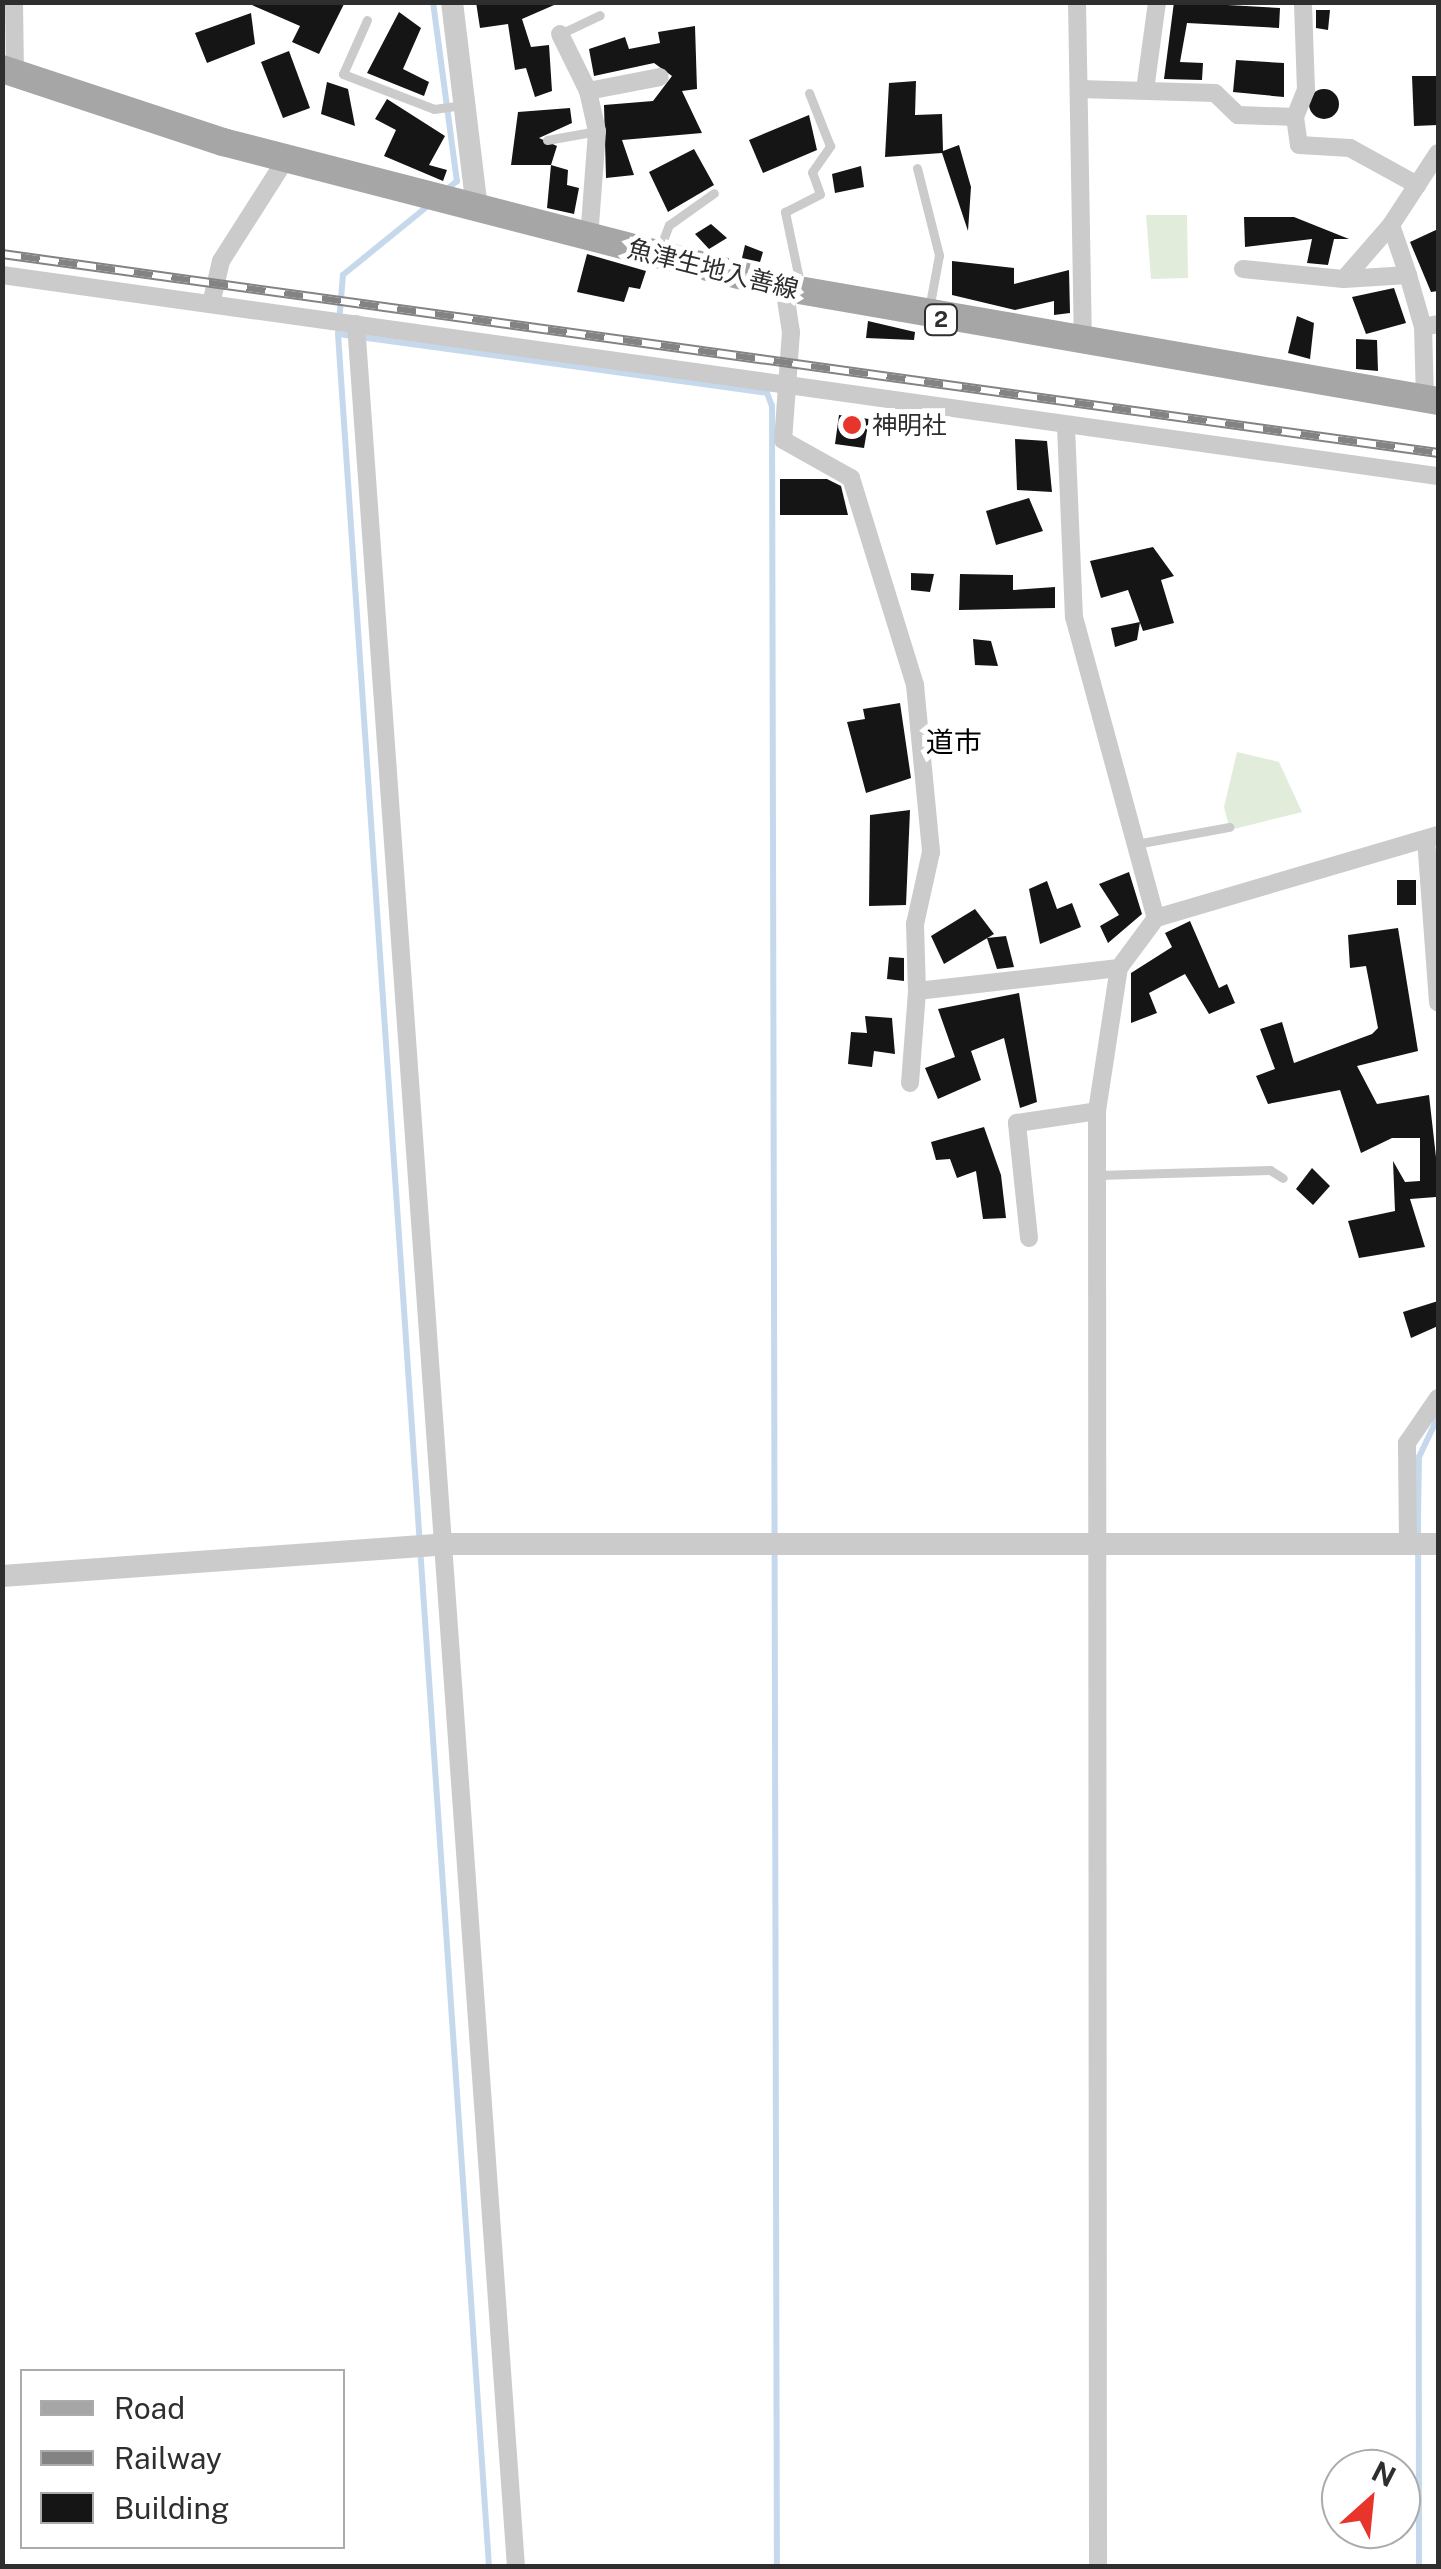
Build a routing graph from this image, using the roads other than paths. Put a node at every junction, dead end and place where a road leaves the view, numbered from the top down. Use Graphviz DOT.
graph roads {
  1 [pos="14,2"];
  2 [pos="452,2"];
  3 [pos="1077,2"];
  4 [pos="1157,2"];
  5 [pos="1302,2"];
  6 [pos="600,15"];
  7 [pos="367,20"];
  8 [pos="560,34"];
  9 [pos="9,71"];
  10 [pos="660,77"];
  11 [pos="1079,88"];
  12 [pos="1145,90"];
  13 [pos="588,91"];
  14 [pos="809,93"];
  15 [pos="464,104"];
  16 [pos="1294,118"];
  17 [pos="597,131"];
  18 [pos="547,140"];
  19 [pos="1438,153"];
  20 [pos="286,159"];
  21 [pos="918,168"];
  22 [pos="1417,185"];
  23 [pos="714,193"];
  24 [pos="464,206"];
  25 [pos="1391,225"];
  26 [pos="589,238"];
  27 [pos="657,256"];
  28 [pos="1243,269"];
  29 [pos="1408,274"];
  30 [pos="2,275"];
  31 [pos="1344,279"];
  32 [pos="793,289"];
  33 [pos="212,304"];
  34 [pos="929,317"];
  35 [pos="356,324"];
  36 [pos="1431,326"];
  37 [pos="1084,344"];
  38 [pos="783,386"];
  39 [pos="1432,400"];
  40 [pos="1066,427"];
  41 [pos="1438,476"];
  42 [pos="1229,826"];
  43 [pos="1432,836"];
  44 [pos="1133,845"];
  45 [pos="1156,918"];
  46 [pos="1119,968"];
  47 [pos="917,990"];
  48 [pos="1438,1002"];
  49 [pos="910,1083"];
  50 [pos="1097,1111"];
  51 [pos="1098,1174"];
  52 [pos="1283,1178"];
  53 [pos="1030,1238"];
  54 [pos="1438,1398"];
  55 [pos="1099,1543"];
  56 [pos="446,1544"];
  57 [pos="1408,1544"];
  58 [pos="1438,1544"];
  59 [pos="2,1576"];
  60 [pos="516,2566"];
  61 [pos="1098,2566"];
  1 -- 9 [label="street"];
  2 -- 15 [label="street"];
  3 -- 11 [label="street"];
  4 -- 12 [label="street"];
  5 -- 16 [label="street"];
  6 -- 8 [label="lane"];
  7 -- 15 [label="lane"];
  8 -- 13 [label="street"];
  9 -- 20 [label="main road, 魚津生地入善線 / 2"];
  10 -- 13 [label="street"];
  11 -- 12 [label="street"];
  11 -- 37 [label="street"];
  12 -- 16 [label="street"];
  13 -- 17 [label="street"];
  14 -- 32 [label="lane"];
  15 -- 24 [label="street"];
  16 -- 22 [label="street"];
  17 -- 18 [label="lane"];
  17 -- 26 [label="street"];
  19 -- 22 [label="street"];
  20 -- 24 [label="main road, 魚津生地入善線 / 2"];
  20 -- 33 [label="street"];
  21 -- 34 [label="lane"];
  22 -- 25 [label="street"];
  23 -- 27 [label="lane"];
  24 -- 26 [label="main road, 魚津生地入善線 / 2"];
  25 -- 29 [label="street"];
  25 -- 31 [label="street"];
  26 -- 27 [label="main road, 魚津生地入善線 / 2"];
  27 -- 32 [label="main road, 魚津生地入善線 / 2"];
  28 -- 31 [label="street"];
  29 -- 31 [label="street"];
  29 -- 36 [label="street"];
  30 -- 33 [label="street"];
  32 -- 34 [label="main road, 魚津生地入善線 / 2"];
  32 -- 38 [label="street"];
  33 -- 35 [label="street"];
  34 -- 37 [label="main road, 魚津生地入善線 / 2"];
  35 -- 38 [label="street"];
  35 -- 56 [label="street"];
  36 -- 39 [label="street"];
  37 -- 39 [label="main road, 魚津生地入善線 / 2"];
  38 -- 40 [label="street"];
  38 -- 47 [label="street"];
  40 -- 41 [label="street"];
  40 -- 44 [label="street"];
  42 -- 44 [label="lane"];
  43 -- 45 [label="street"];
  43 -- 48 [label="street"];
  44 -- 45 [label="street"];
  45 -- 46 [label="street"];
  46 -- 47 [label="street"];
  46 -- 50 [label="street"];
  47 -- 49 [label="street"];
  50 -- 51 [label="street"];
  50 -- 53 [label="street"];
  51 -- 52 [label="lane"];
  51 -- 55 [label="street"];
  54 -- 57 [label="street"];
  55 -- 56 [label="street"];
  55 -- 57 [label="street"];
  55 -- 61 [label="street"];
  56 -- 59 [label="street"];
  56 -- 60 [label="street"];
  57 -- 58 [label="street"];
}
